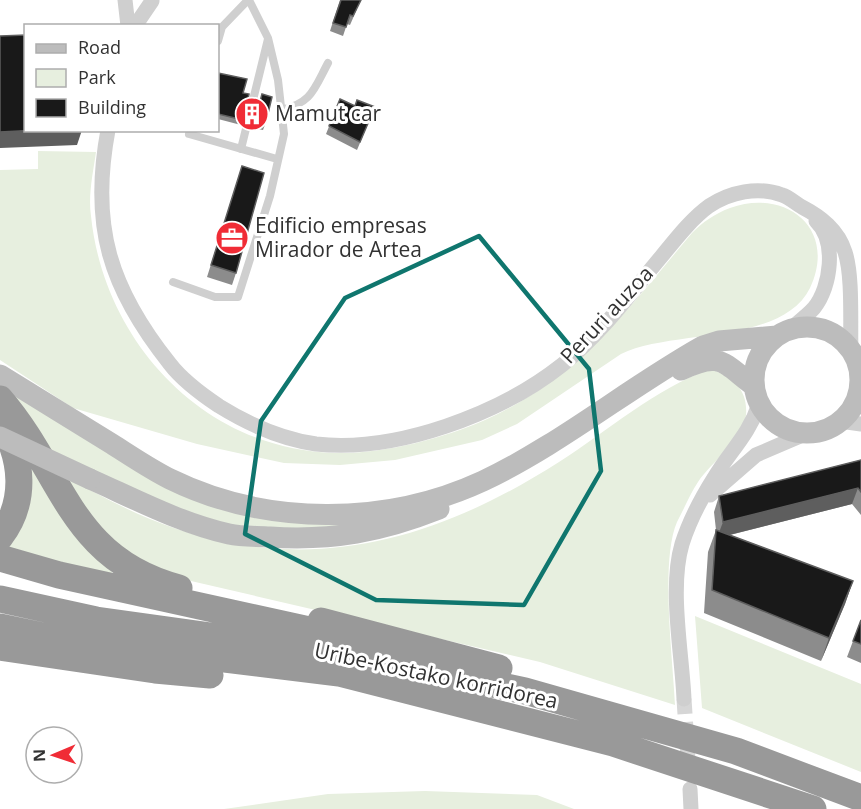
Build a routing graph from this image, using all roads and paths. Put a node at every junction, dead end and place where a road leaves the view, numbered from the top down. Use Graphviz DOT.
graph roads {
  1 [pos="125,0"];
  2 [pos="131,0"];
  3 [pos="249,0"];
  4 [pos="154,1"];
  5 [pos="128,24"];
  6 [pos="137,24"];
  7 [pos="219,38"];
  8 [pos="268,38"];
  9 [pos="328,63"];
  10 [pos="281,110"];
  11 [pos="108,132"];
  12 [pos="190,132"];
  13 [pos="241,149"];
  14 [pos="278,159"];
  15 [pos="801,206"];
  16 [pos="173,282"];
  17 [pos="783,333"];
  18 [pos="851,351"];
  19 [pos="860,373"];
  20 [pos="0,375"];
  21 [pos="757,395"];
  22 [pos="0,399"];
  23 [pos="0,422"];
  24 [pos="850,423"];
  25 [pos="807,433"];
  26 [pos="0,437"];
  27 [pos="698,508"];
  28 [pos="0,537"];
  29 [pos="4,560"];
  30 [pos="0,599"];
  31 [pos="0,627"];
  32 [pos="0,647"];
  33 [pos="0,659"];
  34 [pos="155,670"];
  35 [pos="598,695"];
  36 [pos="429,697"];
  37 [pos="684,699"];
  38 [pos="736,751"];
  39 [pos="690,789"];
  40 [pos="861,798"];
  41 [pos="691,809"];
  42 [pos="813,809"];
  1 -- 5 [label="street"];
  2 -- 4 [label="street"];
  3 -- 7 [label="lane"];
  3 -- 8 [label="lane"];
  4 -- 6 [label="street"];
  8 -- 10 [label="lane"];
  8 -- 13 [label="lane"];
  9 -- 10 [label="lane"];
  10 -- 14 [label="lane"];
  11 -- 15 [label="street, Peruri auzoa"];
  12 -- 13 [label="lane"];
  13 -- 14 [label="lane"];
  14 -- 16 [label="lane"];
  15 -- 17 [label="street"];
  15 -- 18 [label="street"];
  17 -- 18 [label="street"];
  17 -- 20 [label="street"];
  17 -- 21 [label="street"];
  18 -- 19 [label="street"];
  19 -- 24 [label="street"];
  21 -- 25 [label="street"];
  21 -- 26 [label="street, bridge"];
  21 -- 27 [label="street"];
  22 -- 35 [label="highway"];
  23 -- 28 [label="highway"];
  24 -- 25 [label="street"];
  25 -- 27 [label="street"];
  27 -- 37 [label="street"];
  29 -- 35 [label="highway"];
  30 -- 38 [label="highway, Uribe-Kostako korridorea"];
  31 -- 36 [label="highway, Uribe-Kostako korridorea"];
  32 -- 34 [label="highway"];
  33 -- 34 [label="highway"];
  34 -- 36 [label="highway"];
  35 -- 38 [label="highway"];
  36 -- 42 [label="highway, Uribe-Kostako korridorea"];
  38 -- 40 [label="highway, Uribe-Kostako korridorea"];
  39 -- 41 [label="street"];
}
